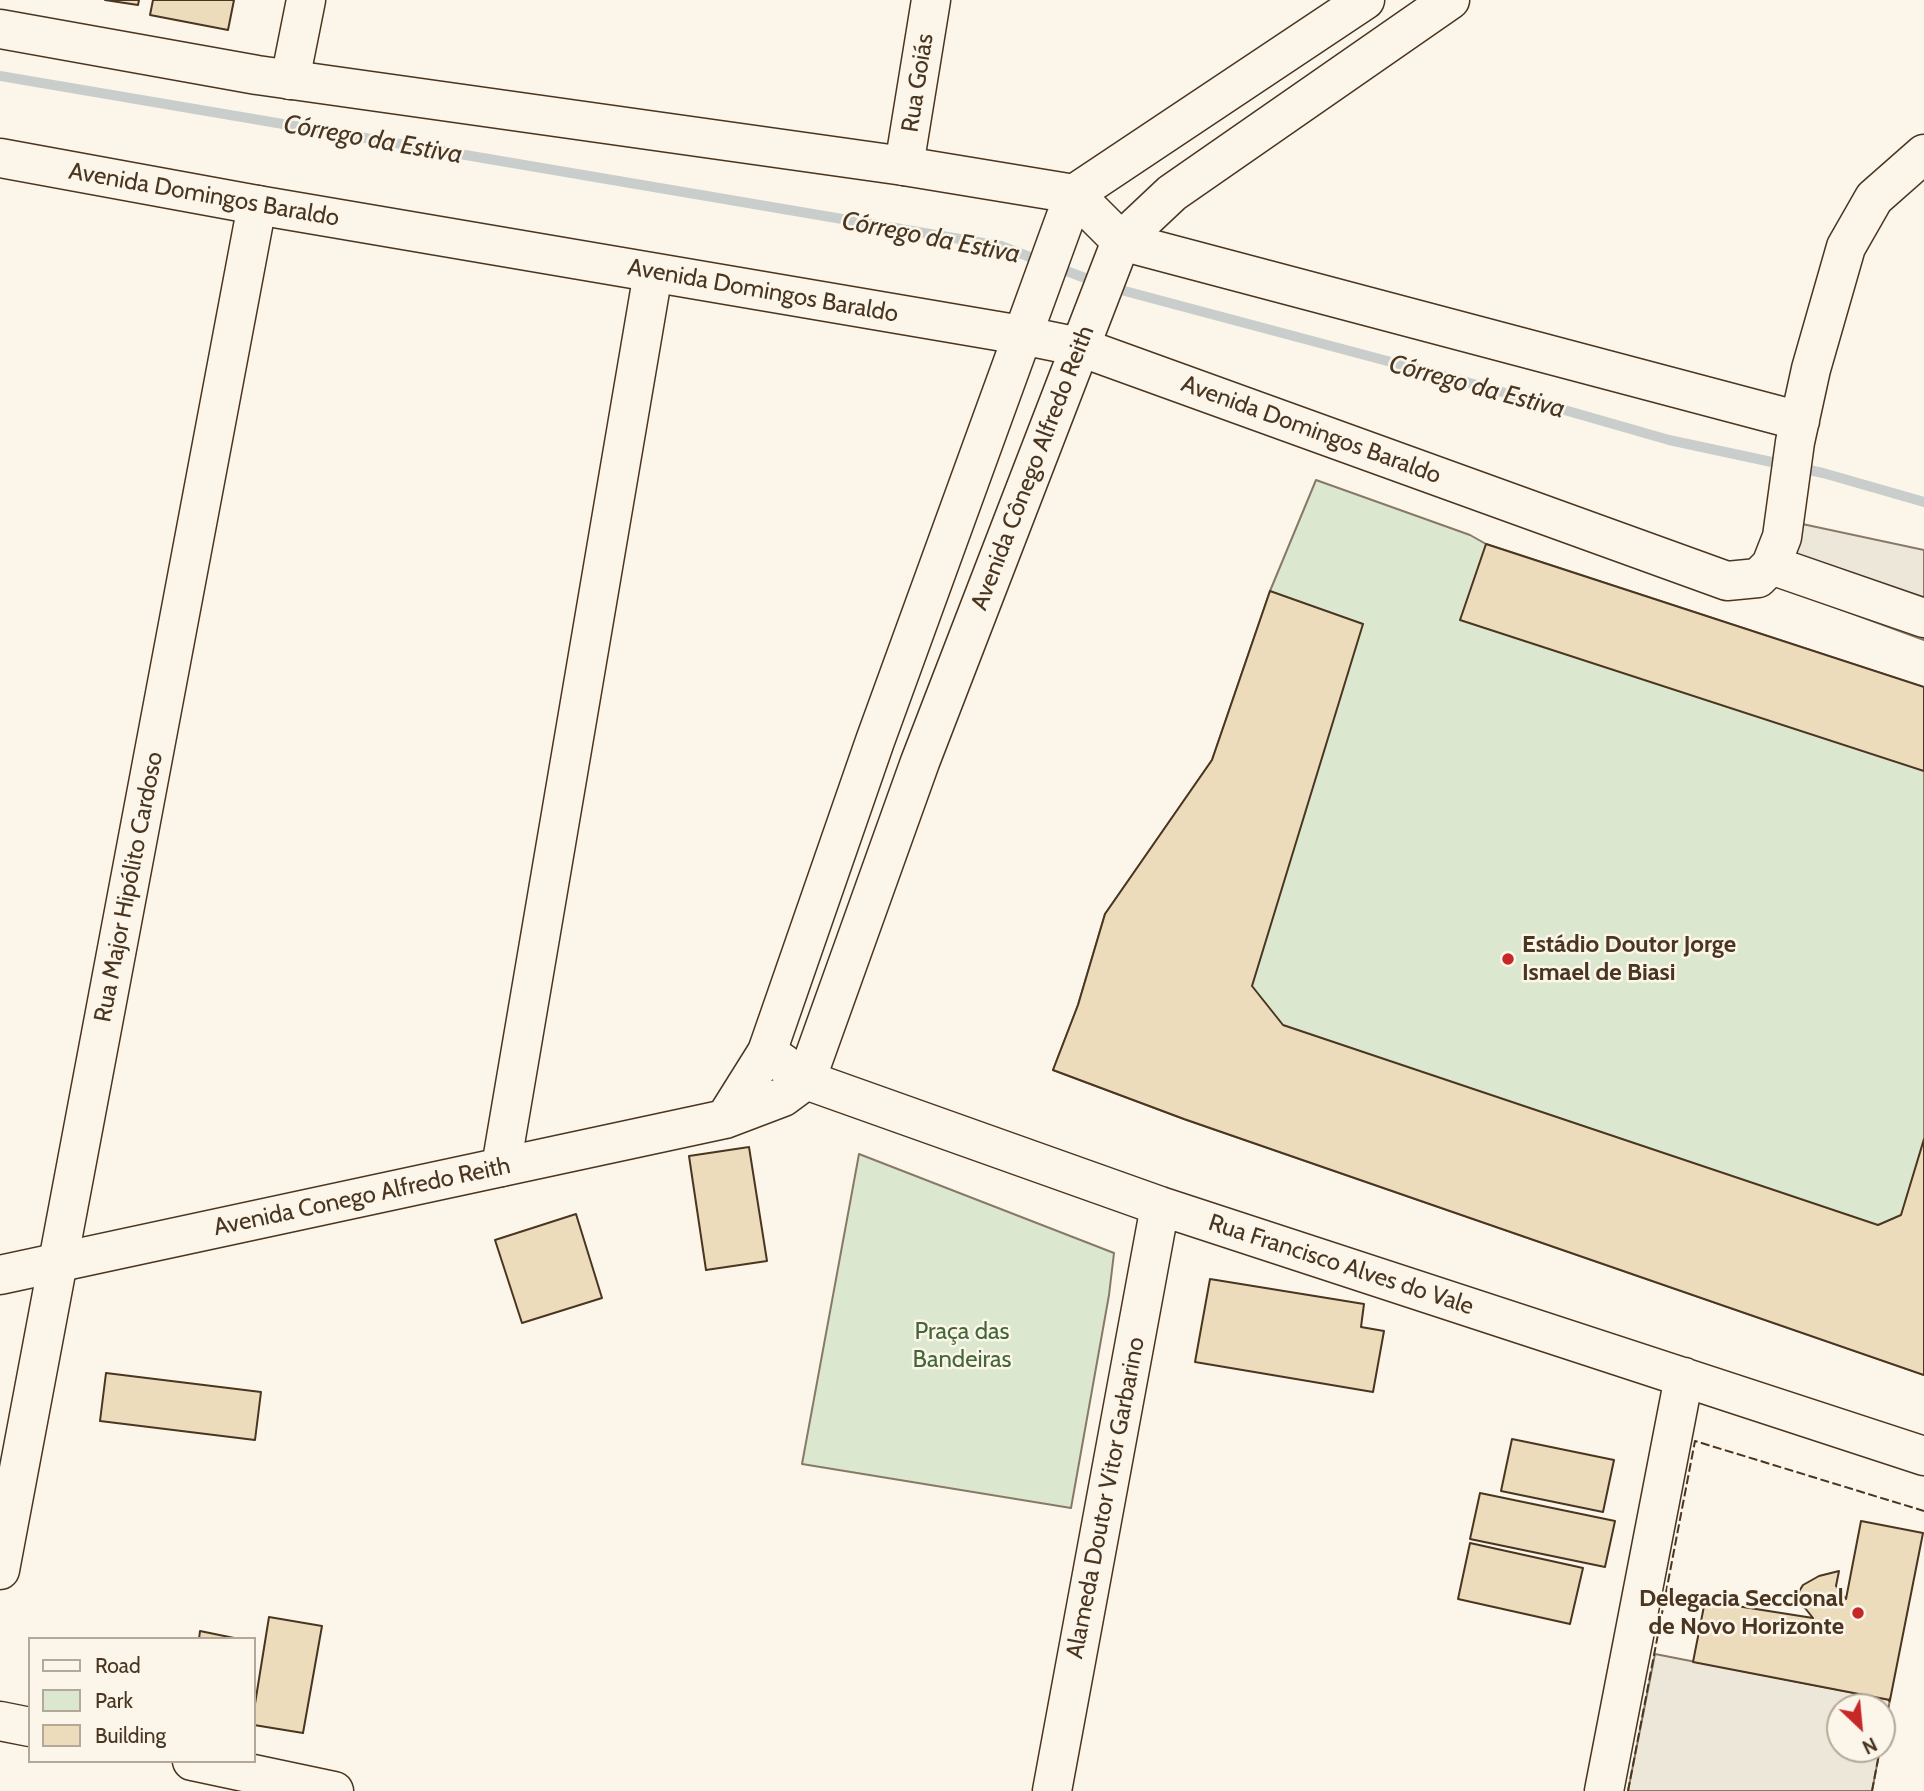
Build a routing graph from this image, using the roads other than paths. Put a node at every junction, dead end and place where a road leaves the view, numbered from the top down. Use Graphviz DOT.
graph roads {
  1 [pos="306,0"];
  2 [pos="931,0"];
  3 [pos="1365,0"];
  4 [pos="1450,0"];
  5 [pos="0,29"];
  6 [pos="290,80"];
  7 [pos="1924,153"];
  8 [pos="0,158"];
  9 [pos="904,166"];
  10 [pos="1074,194"];
  11 [pos="257,205"];
  12 [pos="1116,252"];
  13 [pos="653,273"];
  14 [pos="1021,335"];
  15 [pos="1080,347"];
  16 [pos="1797,431"];
  17 [pos="1771,565"];
  18 [pos="1924,618"];
  19 [pos="875,741"];
  20 [pos="920,762"];
  21 [pos="767,1052"];
  22 [pos="806,1080"];
  23 [pos="725,1119"];
  24 [pos="501,1167"];
  25 [pos="1160,1206"];
  26 [pos="58,1262"];
  27 [pos="0,1275"];
  28 [pos="1684,1377"];
  29 [pos="1924,1457"];
  30 [pos="0,1570"];
  31 [pos="0,1721"];
  32 [pos="28,1727"];
  33 [pos="201,1763"];
  34 [pos="334,1791"];
  35 [pos="1052,1791"];
  36 [pos="1604,1791"];
  1 -- 6 [label="street"];
  2 -- 9 [label="street, Rua Goiás"];
  3 -- 10 [label="street"];
  4 -- 12 [label="street, Avenida Cônego Alfredo Reith"];
  5 -- 6 [label="street"];
  6 -- 9 [label="street"];
  7 -- 16 [label="street"];
  8 -- 11 [label="street, Avenida Domingos Baraldo"];
  9 -- 10 [label="street"];
  10 -- 12 [label="street"];
  10 -- 14 [label="street"];
  11 -- 13 [label="street, Avenida Domingos Baraldo"];
  11 -- 26 [label="street, Rua Major Hipólito Cardoso"];
  12 -- 15 [label="street, Avenida Cônego Alfredo Reith"];
  12 -- 16 [label="street"];
  13 -- 14 [label="street, Avenida Domingos Baraldo"];
  13 -- 24 [label="street"];
  14 -- 15 [label="street, Avenida Domingos Baraldo"];
  14 -- 19 [label="street"];
  15 -- 17 [label="street, Avenida Domingos Baraldo"];
  15 -- 20 [label="street, Avenida Cônego Alfredo Reith"];
  16 -- 17 [label="street"];
  17 -- 18 [label="street"];
  19 -- 20 [label="street"];
  19 -- 21 [label="street"];
  20 -- 22 [label="street, Avenida Cônego Alfredo Reith"];
  21 -- 22 [label="street, Rua Francisco Alves do Vale"];
  21 -- 23 [label="street"];
  22 -- 23 [label="street, Avenida Conego Alfredo Reith"];
  22 -- 25 [label="street, Rua Francisco Alves do Vale"];
  23 -- 24 [label="street, Avenida Conego Alfredo Reith"];
  24 -- 26 [label="street, Avenida Conego Alfredo Reith"];
  25 -- 28 [label="street, Rua Francisco Alves do Vale"];
  25 -- 35 [label="street, Alameda Doutor Vitor Garbarino"];
  26 -- 27 [label="street, Avenida Conego Alfredo Reith"];
  26 -- 30 [label="street, Rua Major Hipólito Cardoso"];
  28 -- 29 [label="street, Rua Francisco Alves do Vale"];
  28 -- 36 [label="street"];
  31 -- 32 [label="street"];
  33 -- 34 [label="street"];
}
